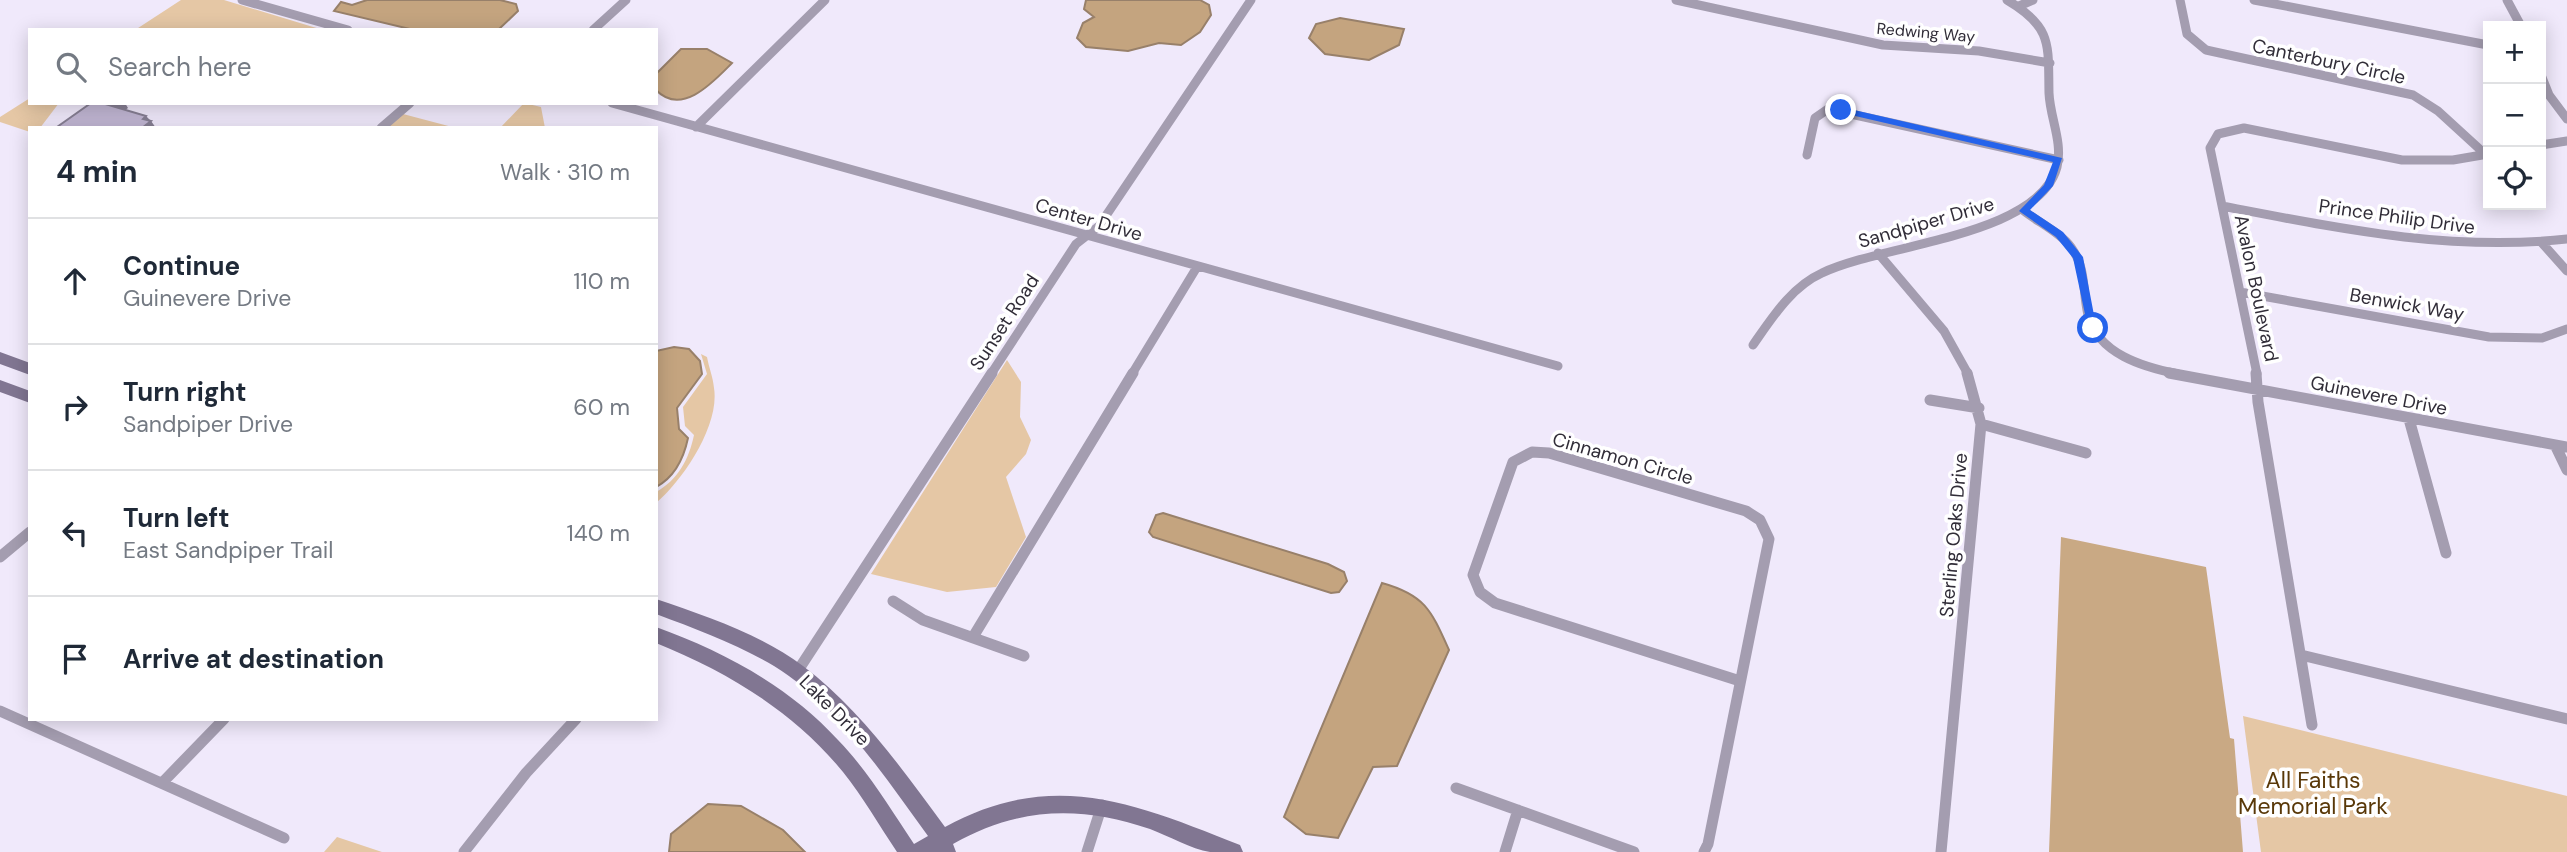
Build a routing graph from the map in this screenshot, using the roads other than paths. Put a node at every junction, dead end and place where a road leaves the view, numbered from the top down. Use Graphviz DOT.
graph roads {
  1 [pos="242,0"];
  2 [pos="626,0"];
  3 [pos="825,0"];
  4 [pos="1251,0"];
  5 [pos="1676,0"];
  6 [pos="2007,0"];
  7 [pos="2033,0"];
  8 [pos="2180,0"];
  9 [pos="2254,0"];
  10 [pos="2507,0"];
  11 [pos="2019,6"];
  12 [pos="2518,21"];
  13 [pos="341,28"];
  14 [pos="595,28"];
  15 [pos="2483,45"];
  16 [pos="2050,63"];
  17 [pos="2545,84"];
  18 [pos="408,105"];
  19 [pos="619,105"];
  20 [pos="2567,119"];
  21 [pos="383,126"];
  22 [pos="696,127"];
  23 [pos="2567,141"];
  24 [pos="2546,144"];
  25 [pos="2483,150"];
  26 [pos="1807,155"];
  27 [pos="2483,155"];
  28 [pos="2059,160"];
  29 [pos="2222,206"];
  30 [pos="2024,211"];
  31 [pos="1086,236"];
  32 [pos="2567,239"];
  33 [pos="2542,243"];
  34 [pos="1878,253"];
  35 [pos="1197,267"];
  36 [pos="2567,271"];
  37 [pos="2240,292"];
  38 [pos="2567,329"];
  39 [pos="1753,345"];
  40 [pos="0,358"];
  41 [pos="1558,366"];
  42 [pos="28,368"];
  43 [pos="0,386"];
  44 [pos="2257,390"];
  45 [pos="28,396"];
  46 [pos="1930,400"];
  47 [pos="1979,408"];
  48 [pos="2409,419"];
  49 [pos="1981,424"];
  50 [pos="2561,447"];
  51 [pos="2086,453"];
  52 [pos="2567,470"];
  53 [pos="28,533"];
  54 [pos="2446,553"];
  55 [pos="0,557"];
  56 [pos="893,601"];
  57 [pos="658,607"];
  58 [pos="658,636"];
  59 [pos="973,637"];
  60 [pos="2301,655"];
  61 [pos="1024,656"];
  62 [pos="797,672"];
  63 [pos="1740,681"];
  64 [pos="0,710"];
  65 [pos="2567,719"];
  66 [pos="222,721"];
  67 [pos="574,721"];
  68 [pos="2312,725"];
  69 [pos="162,783"];
  70 [pos="1456,788"];
  71 [pos="1102,805"];
  72 [pos="1518,810"];
  73 [pos="284,838"];
  74 [pos="943,845"];
  75 [pos="464,852"];
  76 [pos="908,852"];
  77 [pos="919,852"];
  78 [pos="1087,852"];
  79 [pos="1233,852"];
  80 [pos="1505,852"];
  81 [pos="1634,852"];
  82 [pos="1704,852"];
  83 [pos="1941,852"];
  1 -- 13 [label="street"];
  2 -- 14 [label="street"];
  3 -- 22 [label="street"];
  4 -- 31 [label="street, Sunset Road"];
  5 -- 16 [label="street, Redwing Way"];
  6 -- 11 [label="street"];
  7 -- 11 [label="street"];
  8 -- 25 [label="street, Canterbury Circle"];
  9 -- 15 [label="street"];
  10 -- 12 [label="street"];
  11 -- 16 [label="street"];
  16 -- 28 [label="street"];
  17 -- 20 [label="street"];
  18 -- 21 [label="street"];
  19 -- 22 [label="street, Center Drive"];
  22 -- 31 [label="street, Center Drive"];
  23 -- 24 [label="street"];
  26 -- 28 [label="street"];
  27 -- 29 [label="street, Avalon Boulevard"];
  28 -- 30 [label="street, Sandpiper Drive"];
  29 -- 33 [label="street, Prince Philip Drive"];
  29 -- 37 [label="street, Avalon Boulevard"];
  30 -- 34 [label="street, Sandpiper Drive"];
  30 -- 44 [label="street, Guinevere Drive"];
  31 -- 35 [label="street, Center Drive"];
  31 -- 62 [label="street, Sunset Road"];
  32 -- 33 [label="street, Prince Philip Drive"];
  33 -- 36 [label="street"];
  34 -- 39 [label="street, Sandpiper Drive"];
  34 -- 47 [label="street, Sterling Oaks Drive"];
  35 -- 41 [label="street, Center Drive"];
  35 -- 59 [label="street"];
  37 -- 38 [label="street, Benwick Way"];
  37 -- 44 [label="street, Avalon Boulevard"];
  40 -- 42 [label="main road"];
  43 -- 45 [label="main road"];
  44 -- 48 [label="street, Guinevere Drive"];
  44 -- 60 [label="street, Avalon Boulevard"];
  46 -- 47 [label="street"];
  47 -- 49 [label="street, Sterling Oaks Drive"];
  48 -- 50 [label="street, Guinevere Drive"];
  48 -- 54 [label="street"];
  49 -- 51 [label="street"];
  49 -- 83 [label="street, Sterling Oaks Drive"];
  50 -- 52 [label="street"];
  53 -- 55 [label="street"];
  56 -- 59 [label="street"];
  57 -- 62 [label="main road, Lake Drive"];
  58 -- 76 [label="main road, Lake Drive"];
  59 -- 61 [label="street"];
  60 -- 65 [label="street"];
  60 -- 68 [label="street, Avalon Boulevard"];
  62 -- 74 [label="main road, Lake Drive"];
  63 -- 63 [label="street, Cinnamon Circle"];
  63 -- 82 [label="street"];
  64 -- 69 [label="street"];
  66 -- 69 [label="street"];
  67 -- 75 [label="street"];
  69 -- 73 [label="street"];
  70 -- 72 [label="street"];
  71 -- 74 [label="main road"];
  71 -- 78 [label="street"];
  71 -- 79 [label="main road"];
  72 -- 80 [label="street"];
  72 -- 81 [label="street"];
  74 -- 77 [label="main road"];
}
